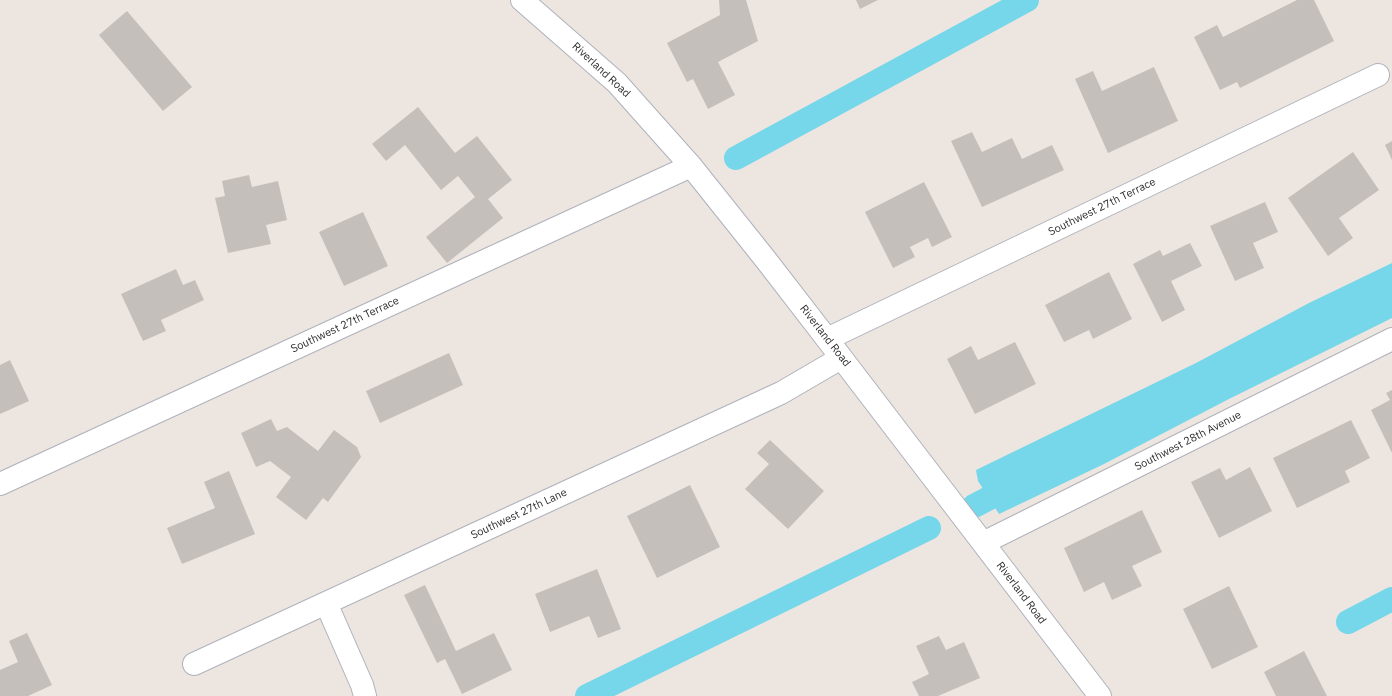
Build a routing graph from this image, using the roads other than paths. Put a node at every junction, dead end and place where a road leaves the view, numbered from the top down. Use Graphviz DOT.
graph roads {
  1 [pos="522,0"];
  2 [pos="1378,75"];
  3 [pos="691,166"];
  4 [pos="827,339"];
  5 [pos="1392,339"];
  6 [pos="842,358"];
  7 [pos="0,484"];
  8 [pos="983,543"];
  9 [pos="326,603"];
  10 [pos="194,664"];
  11 [pos="365,696"];
  12 [pos="1100,696"];
  1 -- 3 [label="street, Riverland Road"];
  2 -- 4 [label="street, Southwest 27th Terrace"];
  3 -- 4 [label="street, Riverland Road"];
  3 -- 7 [label="street, Southwest 27th Terrace"];
  4 -- 6 [label="street, Riverland Road"];
  5 -- 8 [label="street, Southwest 28th Avenue"];
  6 -- 8 [label="street, Riverland Road"];
  6 -- 9 [label="street, Southwest 27th Lane"];
  8 -- 12 [label="street, Riverland Road"];
  9 -- 10 [label="street, Southwest 27th Lane"];
  9 -- 11 [label="street"];
}
